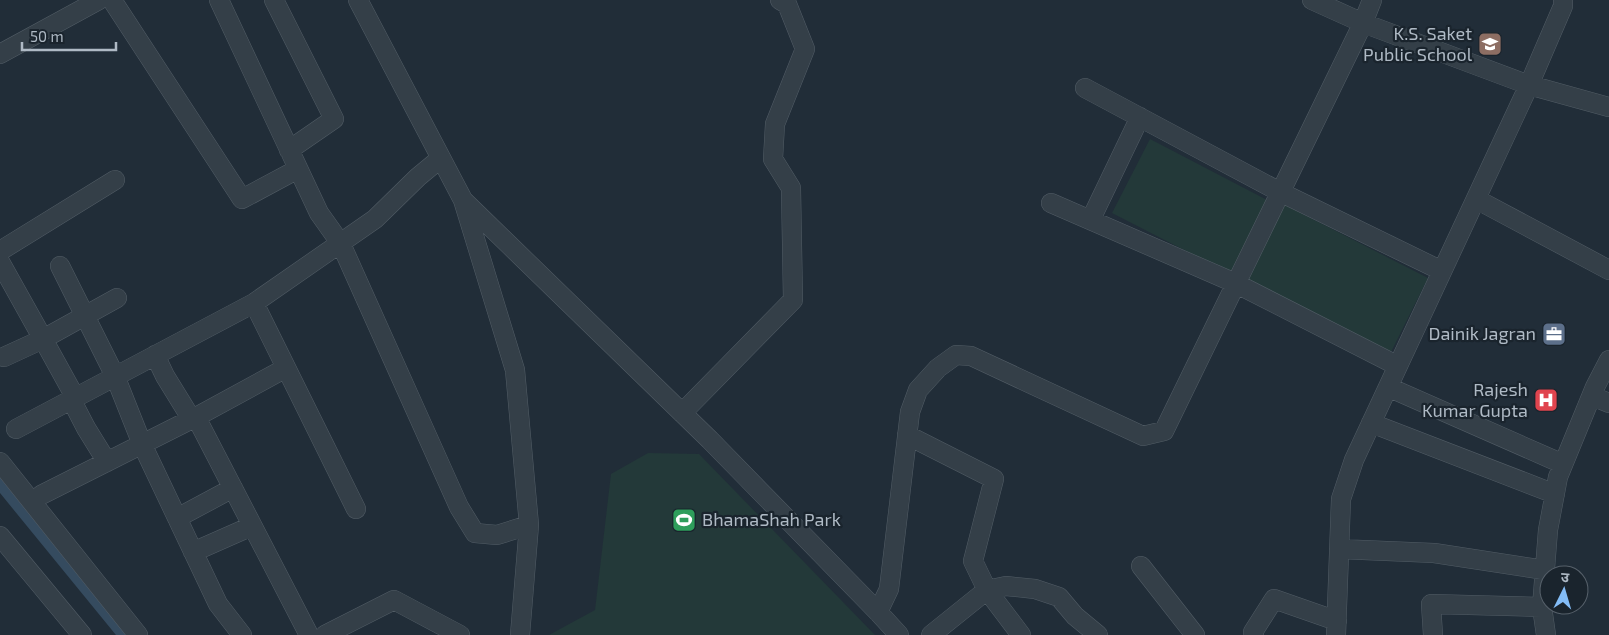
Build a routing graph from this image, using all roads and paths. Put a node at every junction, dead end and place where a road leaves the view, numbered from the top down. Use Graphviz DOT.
graph roads {
  1 [pos="99,0"];
  2 [pos="112,0"];
  3 [pos="219,0"];
  4 [pos="274,0"];
  5 [pos="358,0"];
  6 [pos="780,0"];
  7 [pos="1312,0"];
  8 [pos="1372,0"];
  9 [pos="1563,0"];
  10 [pos="1363,23"];
  11 [pos="0,54"];
  12 [pos="1529,84"];
  13 [pos="1085,88"];
  14 [pos="1609,107"];
  15 [pos="1140,118"];
  16 [pos="289,150"];
  17 [pos="441,158"];
  18 [pos="298,169"];
  19 [pos="115,180"];
  20 [pos="1280,192"];
  21 [pos="1476,199"];
  22 [pos="463,200"];
  23 [pos="1051,203"];
  24 [pos="1091,219"];
  25 [pos="341,244"];
  26 [pos="0,251"];
  27 [pos="0,262"];
  28 [pos="60,266"];
  29 [pos="1609,270"];
  30 [pos="1442,271"];
  31 [pos="1235,283"];
  32 [pos="117,298"];
  33 [pos="254,303"];
  34 [pos="84,316"];
  35 [pos="43,338"];
  36 [pos="155,355"];
  37 [pos="4,357"];
  38 [pos="1609,360"];
  39 [pos="1398,366"];
  40 [pos="286,368"];
  41 [pos="115,376"];
  42 [pos="1388,387"];
  43 [pos="1592,396"];
  44 [pos="74,398"];
  45 [pos="1609,403"];
  46 [pos="682,413"];
  47 [pos="196,417"];
  48 [pos="1372,422"];
  49 [pos="16,428"];
  50 [pos="907,436"];
  51 [pos="142,444"];
  52 [pos="0,462"];
  53 [pos="107,462"];
  54 [pos="1563,464"];
  55 [pos="233,488"];
  56 [pos="1555,494"];
  57 [pos="41,495"];
  58 [pos="356,509"];
  59 [pos="177,518"];
  60 [pos="252,526"];
  61 [pos="528,526"];
  62 [pos="0,536"];
  63 [pos="1339,549"];
  64 [pos="193,552"];
  65 [pos="1545,565"];
  66 [pos="1141,566"];
  67 [pos="1539,569"];
  68 [pos="988,590"];
  69 [pos="1539,607"];
  70 [pos="878,612"];
  71 [pos="1543,615"];
  72 [pos="1336,628"];
  73 [pos="350,629"];
  74 [pos="1015,633"];
  75 [pos="82,635"];
  76 [pos="138,635"];
  77 [pos="242,635"];
  78 [pos="309,635"];
  79 [pos="325,635"];
  80 [pos="460,635"];
  81 [pos="520,635"];
  82 [pos="898,635"];
  83 [pos="931,635"];
  84 [pos="1098,635"];
  85 [pos="1195,635"];
  86 [pos="1254,635"];
  87 [pos="1432,635"];
  88 [pos="1546,635"];
  1 -- 11 [label="street"];
  2 -- 18 [label="street"];
  3 -- 16 [label="street"];
  4 -- 16 [label="street"];
  5 -- 17 [label="street"];
  6 -- 46 [label="street"];
  7 -- 10 [label="street"];
  8 -- 10 [label="street"];
  9 -- 12 [label="street"];
  10 -- 12 [label="street"];
  10 -- 20 [label="street"];
  12 -- 14 [label="street"];
  12 -- 21 [label="street"];
  13 -- 15 [label="street"];
  15 -- 20 [label="street"];
  15 -- 24 [label="street"];
  16 -- 18 [label="street"];
  17 -- 22 [label="street"];
  17 -- 25 [label="street"];
  18 -- 25 [label="street"];
  19 -- 26 [label="street"];
  20 -- 30 [label="street"];
  20 -- 31 [label="street"];
  21 -- 29 [label="street"];
  21 -- 30 [label="street"];
  22 -- 46 [label="street"];
  22 -- 61 [label="street"];
  23 -- 24 [label="street"];
  24 -- 31 [label="street"];
  25 -- 33 [label="street"];
  25 -- 61 [label="street"];
  27 -- 35 [label="street"];
  28 -- 34 [label="street"];
  30 -- 39 [label="street"];
  31 -- 39 [label="street"];
  31 -- 50 [label="street"];
  32 -- 34 [label="street"];
  33 -- 36 [label="street"];
  33 -- 40 [label="street"];
  34 -- 35 [label="street"];
  34 -- 41 [label="street"];
  35 -- 37 [label="street"];
  35 -- 44 [label="street"];
  36 -- 41 [label="street"];
  36 -- 47 [label="street"];
  38 -- 43 [label="street"];
  39 -- 42 [label="street"];
  40 -- 47 [label="street"];
  40 -- 58 [label="street"];
  41 -- 44 [label="street"];
  41 -- 51 [label="street"];
  42 -- 48 [label="street"];
  42 -- 54 [label="street"];
  43 -- 45 [label="street"];
  43 -- 54 [label="street"];
  44 -- 49 [label="street"];
  44 -- 53 [label="street"];
  46 -- 70 [label="street"];
  47 -- 51 [label="street"];
  47 -- 55 [label="street"];
  48 -- 56 [label="street"];
  48 -- 63 [label="street"];
  50 -- 68 [label="street"];
  50 -- 70 [label="street"];
  51 -- 53 [label="street"];
  51 -- 59 [label="street"];
  52 -- 76 [label="street"];
  53 -- 57 [label="street"];
  54 -- 56 [label="street"];
  55 -- 59 [label="street"];
  55 -- 60 [label="street"];
  56 -- 65 [label="street"];
  59 -- 64 [label="street"];
  60 -- 64 [label="street"];
  60 -- 78 [label="street"];
  61 -- 81 [label="street"];
  62 -- 75 [label="street"];
  63 -- 67 [label="street"];
  63 -- 72 [label="street"];
  64 -- 77 [label="street"];
  66 -- 85 [label="street"];
  68 -- 74 [label="street"];
  68 -- 83 [label="street"];
  68 -- 84 [label="street"];
  69 -- 87 [label="street"];
  70 -- 82 [label="street"];
  71 -- 88 [label="street"];
  72 -- 86 [label="street"];
  73 -- 79 [label="street"];
  73 -- 80 [label="street"];
}
